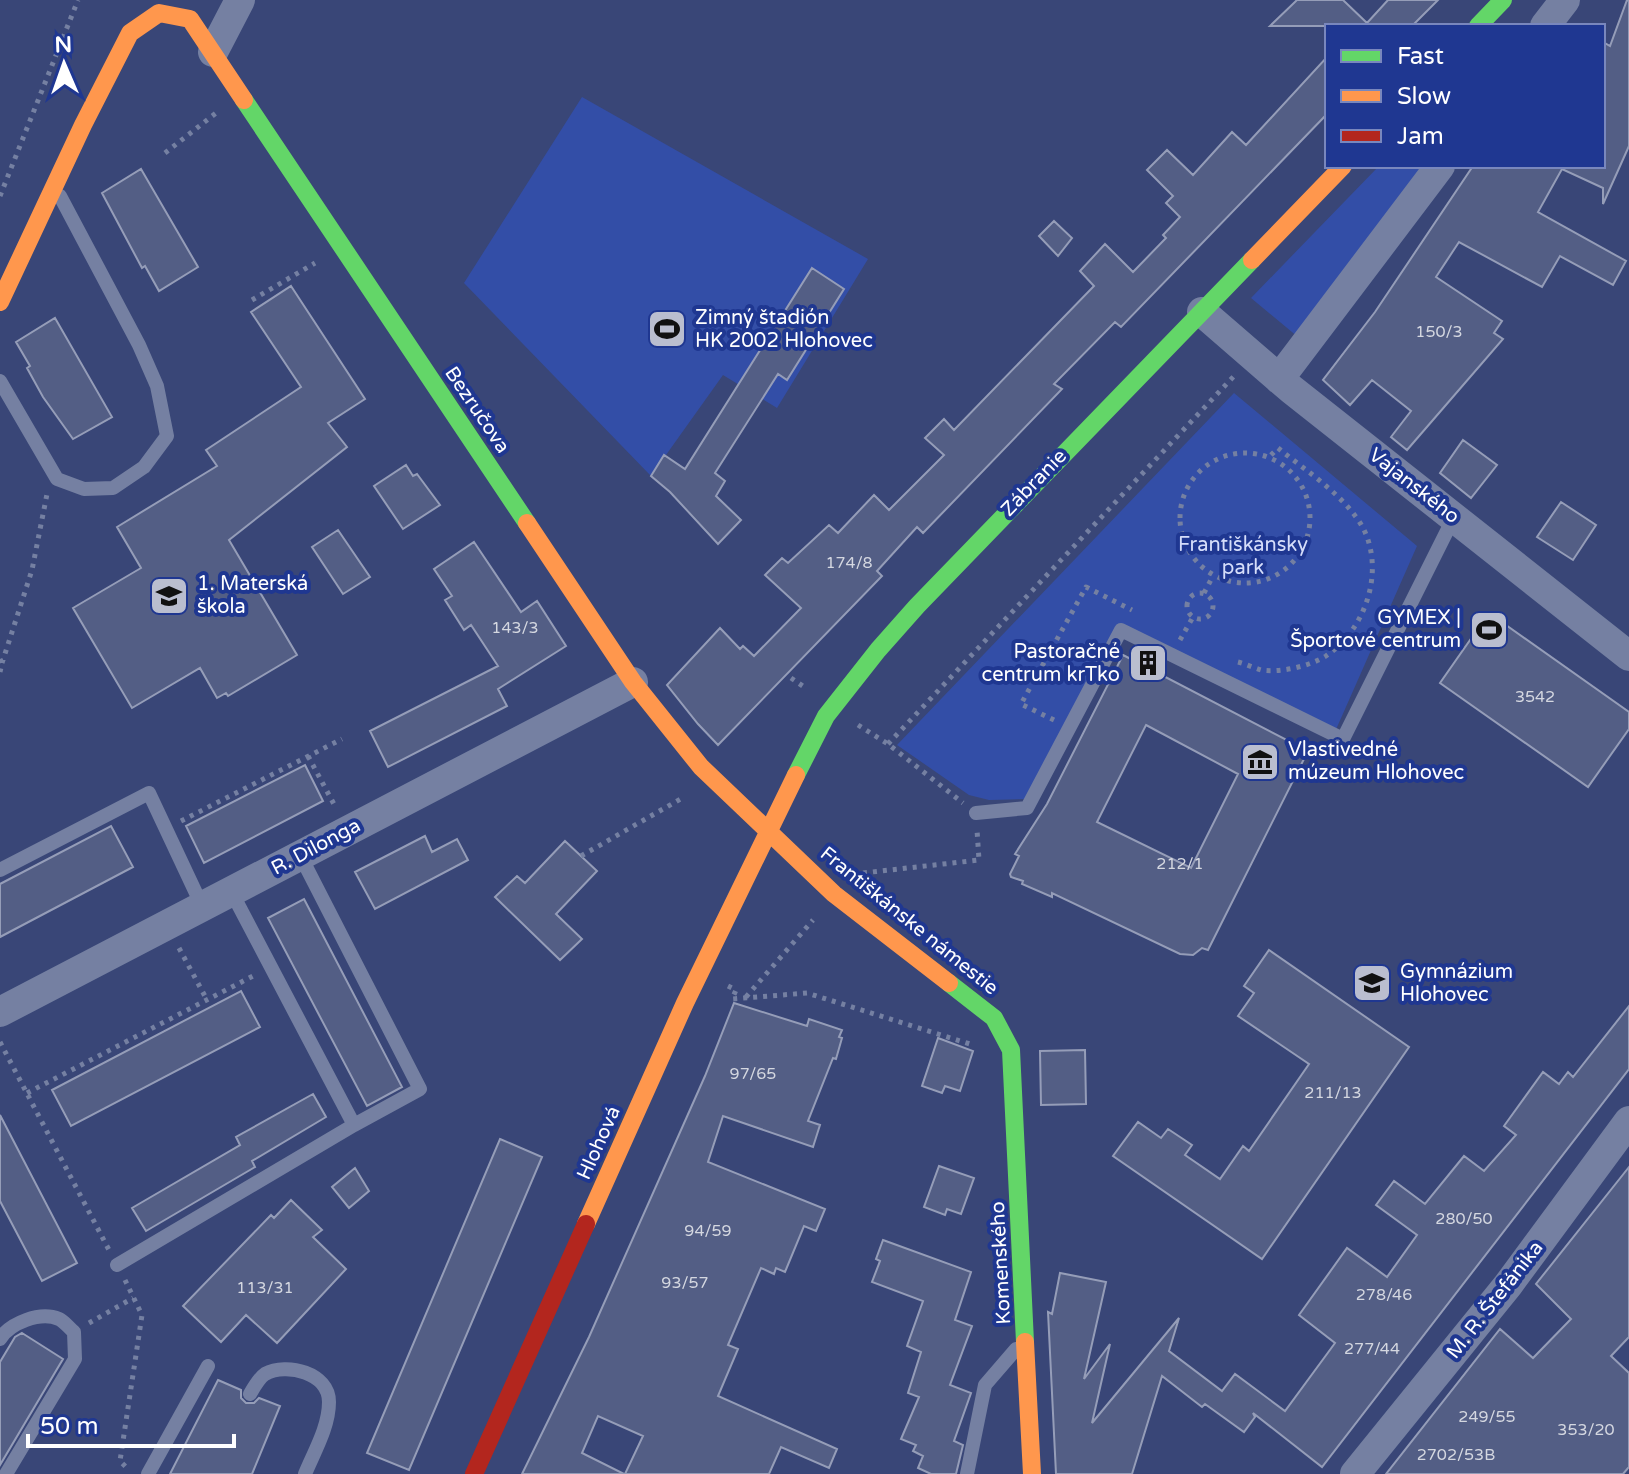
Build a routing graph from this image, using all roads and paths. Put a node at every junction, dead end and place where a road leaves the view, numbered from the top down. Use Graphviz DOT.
graph roads {
  1 [pos="78,0"];
  2 [pos="240,0"];
  3 [pos="1503,0"];
  4 [pos="1565,0"];
  5 [pos="1480,24"];
  6 [pos="1547,24"];
  7 [pos="213,52"];
  8 [pos="219,111"];
  9 [pos="165,153"];
  10 [pos="1341,168"];
  11 [pos="1438,168"];
  12 [pos="56,187"];
  13 [pos="0,196"];
  14 [pos="327,256"];
  15 [pos="252,300"];
  16 [pos="0,302"];
  17 [pos="1202,312"];
  18 [pos="1279,379"];
  19 [pos="0,381"];
  20 [pos="1228,383"];
  21 [pos="1269,457"];
  22 [pos="51,470"];
  23 [pos="1454,517"];
  24 [pos="1213,575"];
  25 [pos="1204,593"];
  26 [pos="1141,614"];
  27 [pos="1169,628"];
  28 [pos="1196,641"];
  29 [pos="1629,656"];
  30 [pos="1,661"];
  31 [pos="1235,661"];
  32 [pos="0,672"];
  33 [pos="633,682"];
  34 [pos="861,727"];
  35 [pos="1069,727"];
  36 [pos="342,739"];
  37 [pos="888,744"];
  38 [pos="308,756"];
  39 [pos="674,803"];
  40 [pos="338,812"];
  41 [pos="976,813"];
  42 [pos="165,829"];
  43 [pos="769,833"];
  44 [pos="300,855"];
  45 [pos="581,856"];
  46 [pos="0,870"];
  47 [pos="853,877"];
  48 [pos="231,891"];
  49 [pos="203,908"];
  50 [pos="814,919"];
  51 [pos="178,947"];
  52 [pos="271,966"];
  53 [pos="745,997"];
  54 [pos="732,999"];
  55 [pos="207,1000"];
  56 [pos="0,1012"];
  57 [pos="0,1042"];
  58 [pos="979,1047"];
  59 [pos="1011,1050"];
  60 [pos="27,1093"];
  61 [pos="1629,1121"];
  62 [pos="354,1125"];
  63 [pos="117,1265"];
  64 [pos="133,1298"];
  65 [pos="74,1332"];
  66 [pos="1027,1336"];
  67 [pos="0,1339"];
  68 [pos="208,1366"];
  69 [pos="250,1394"];
  70 [pos="6,1474"];
  71 [pos="134,1474"];
  72 [pos="148,1474"];
  73 [pos="305,1474"];
  74 [pos="474,1474"];
  75 [pos="967,1474"];
  76 [pos="1032,1474"];
  77 [pos="1355,1474"];
  1 -- 13 [label="path"];
  2 -- 7 [label="street"];
  3 -- 5 [label="street"];
  4 -- 6 [label="street"];
  7 -- 12 [label="street, Bezručova"];
  7 -- 33 [label="street, Bezručova"];
  8 -- 9 [label="path"];
  10 -- 17 [label="street, Zábranie"];
  11 -- 18 [label="street"];
  12 -- 16 [label="street"];
  12 -- 22 [label="lane"];
  14 -- 15 [label="path"];
  17 -- 18 [label="street, Vajanského"];
  17 -- 43 [label="street, Zábranie"];
  18 -- 23 [label="street, Vajanského"];
  19 -- 22 [label="lane"];
  20 -- 37 [label="path"];
  21 -- 24 [label="path"];
  21 -- 24 [label="path"];
  21 -- 31 [label="path"];
  22 -- 30 [label="path"];
  23 -- 29 [label="street, Vajanského"];
  23 -- 35 [label="lane"];
  24 -- 25 [label="path"];
  25 -- 25 [label="path"];
  26 -- 35 [label="path"];
  27 -- 28 [label="path"];
  30 -- 32 [label="path"];
  33 -- 43 [label="street, Bezručova"];
  33 -- 44 [label="street, R. Dilonga"];
  34 -- 37 [label="path"];
  35 -- 41 [label="lane"];
  36 -- 38 [label="path"];
  37 -- 41 [label="path"];
  38 -- 40 [label="path"];
  38 -- 42 [label="path"];
  39 -- 45 [label="path"];
  41 -- 47 [label="path"];
  42 -- 46 [label="lane"];
  42 -- 49 [label="lane"];
  43 -- 59 [label="street, Františkánske námestie"];
  43 -- 74 [label="street, Hlohová"];
  44 -- 48 [label="street, R. Dilonga"];
  44 -- 62 [label="lane"];
  48 -- 49 [label="street, R. Dilonga"];
  48 -- 52 [label="lane"];
  49 -- 56 [label="street, R. Dilonga"];
  50 -- 53 [label="path"];
  51 -- 55 [label="path"];
  52 -- 55 [label="path"];
  52 -- 62 [label="lane"];
  53 -- 54 [label="path"];
  53 -- 58 [label="path"];
  55 -- 60 [label="path"];
  57 -- 60 [label="path"];
  59 -- 66 [label="street, Komenského"];
  60 -- 63 [label="path"];
  61 -- 77 [label="street, M. R. Štefánika"];
  62 -- 63 [label="lane"];
  63 -- 64 [label="path"];
  64 -- 65 [label="path"];
  64 -- 71 [label="path"];
  65 -- 67 [label="lane"];
  65 -- 70 [label="lane"];
  66 -- 75 [label="lane"];
  66 -- 76 [label="street, Komenského"];
  68 -- 72 [label="lane"];
  69 -- 73 [label="lane"];
}
